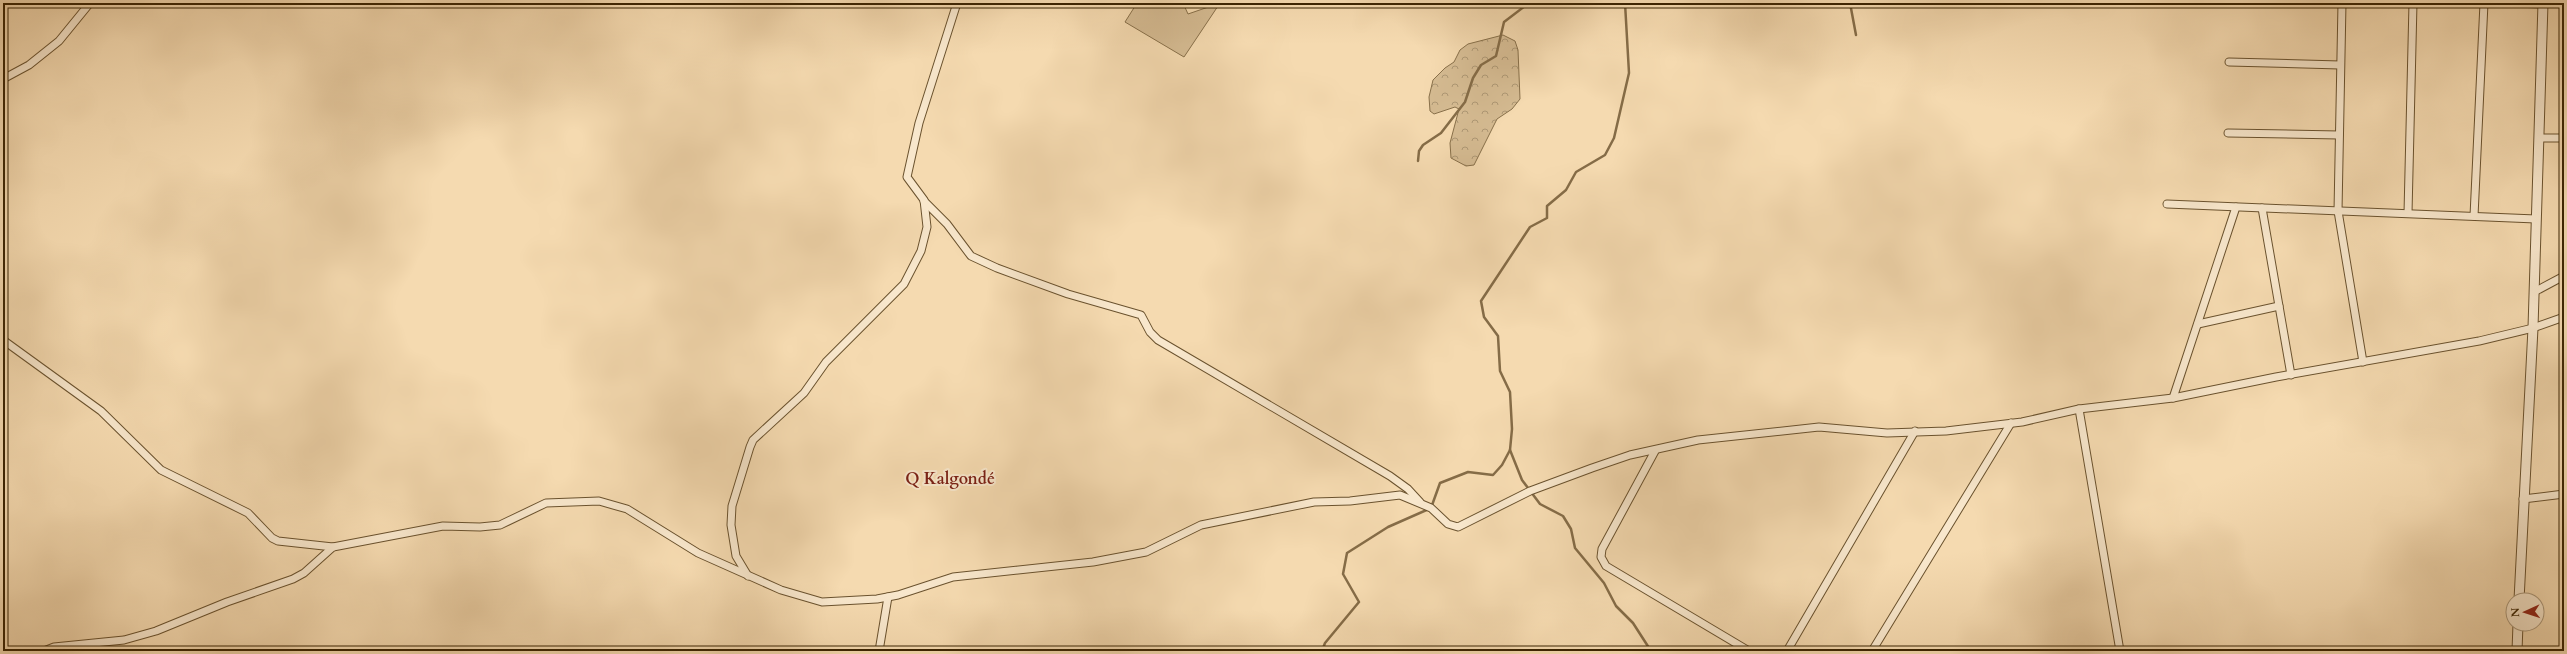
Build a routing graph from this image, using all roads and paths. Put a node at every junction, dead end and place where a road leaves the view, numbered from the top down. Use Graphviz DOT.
graph roads {
  1 [pos="90,3"];
  2 [pos="957,3"];
  3 [pos="2342,3"];
  4 [pos="2413,3"];
  5 [pos="2484,3"];
  6 [pos="2513,3"];
  7 [pos="2543,4"];
  8 [pos="2229,62"];
  9 [pos="2340,65"];
  10 [pos="3,79"];
  11 [pos="2228,133"];
  12 [pos="2339,135"];
  13 [pos="2539,138"];
  14 [pos="2564,138"];
  15 [pos="924,200"];
  16 [pos="2167,204"];
  17 [pos="2236,207"];
  18 [pos="2262,208"];
  19 [pos="2338,211"];
  20 [pos="2408,214"];
  21 [pos="2474,216"];
  22 [pos="2536,218"];
  23 [pos="2564,276"];
  24 [pos="2534,292"];
  25 [pos="2279,306"];
  26 [pos="2564,317"];
  27 [pos="2198,324"];
  28 [pos="2533,328"];
  29 [pos="3,340"];
  30 [pos="2363,362"];
  31 [pos="2291,375"];
  32 [pos="2173,398"];
  33 [pos="2079,408"];
  34 [pos="2011,423"];
  35 [pos="1915,431"];
  36 [pos="1655,451"];
  37 [pos="2564,494"];
  38 [pos="2523,499"];
  39 [pos="1421,504"];
  40 [pos="333,547"];
  41 [pos="749,576"];
  42 [pos="2519,592"];
  43 [pos="888,597"];
  44 [pos="2518,632"];
  45 [pos="44,651"];
  46 [pos="879,651"];
  47 [pos="1749,651"];
  48 [pos="1787,651"];
  49 [pos="1872,651"];
  50 [pos="2120,651"];
  51 [pos="2517,651"];
  1 -- 10 [label="street"];
  2 -- 15 [label="street"];
  3 -- 9 [label="street"];
  4 -- 20 [label="street"];
  5 -- 21 [label="street"];
  6 -- 7 [label="street"];
  7 -- 13 [label="street"];
  8 -- 9 [label="street"];
  9 -- 12 [label="street"];
  11 -- 12 [label="street"];
  12 -- 19 [label="street"];
  13 -- 14 [label="street"];
  13 -- 22 [label="street"];
  15 -- 39 [label="street"];
  15 -- 41 [label="street"];
  16 -- 17 [label="street"];
  17 -- 18 [label="street"];
  17 -- 27 [label="street"];
  18 -- 19 [label="street"];
  18 -- 25 [label="street"];
  19 -- 20 [label="street"];
  19 -- 30 [label="street"];
  20 -- 21 [label="street"];
  21 -- 22 [label="street"];
  22 -- 24 [label="street"];
  23 -- 24 [label="street"];
  24 -- 28 [label="street"];
  25 -- 27 [label="street"];
  25 -- 31 [label="street"];
  26 -- 28 [label="street"];
  27 -- 32 [label="street"];
  28 -- 30 [label="street"];
  28 -- 38 [label="street"];
  29 -- 40 [label="street"];
  30 -- 31 [label="street"];
  31 -- 32 [label="street"];
  32 -- 33 [label="street"];
  33 -- 34 [label="street"];
  33 -- 50 [label="street"];
  34 -- 35 [label="street"];
  34 -- 49 [label="street"];
  35 -- 36 [label="street"];
  35 -- 48 [label="street"];
  36 -- 39 [label="street"];
  36 -- 47 [label="street"];
  37 -- 38 [label="street"];
  38 -- 42 [label="street"];
  39 -- 43 [label="street"];
  40 -- 41 [label="street"];
  40 -- 45 [label="street"];
  41 -- 43 [label="street"];
  43 -- 46 [label="street"];
  44 -- 51 [label="street"];
}
